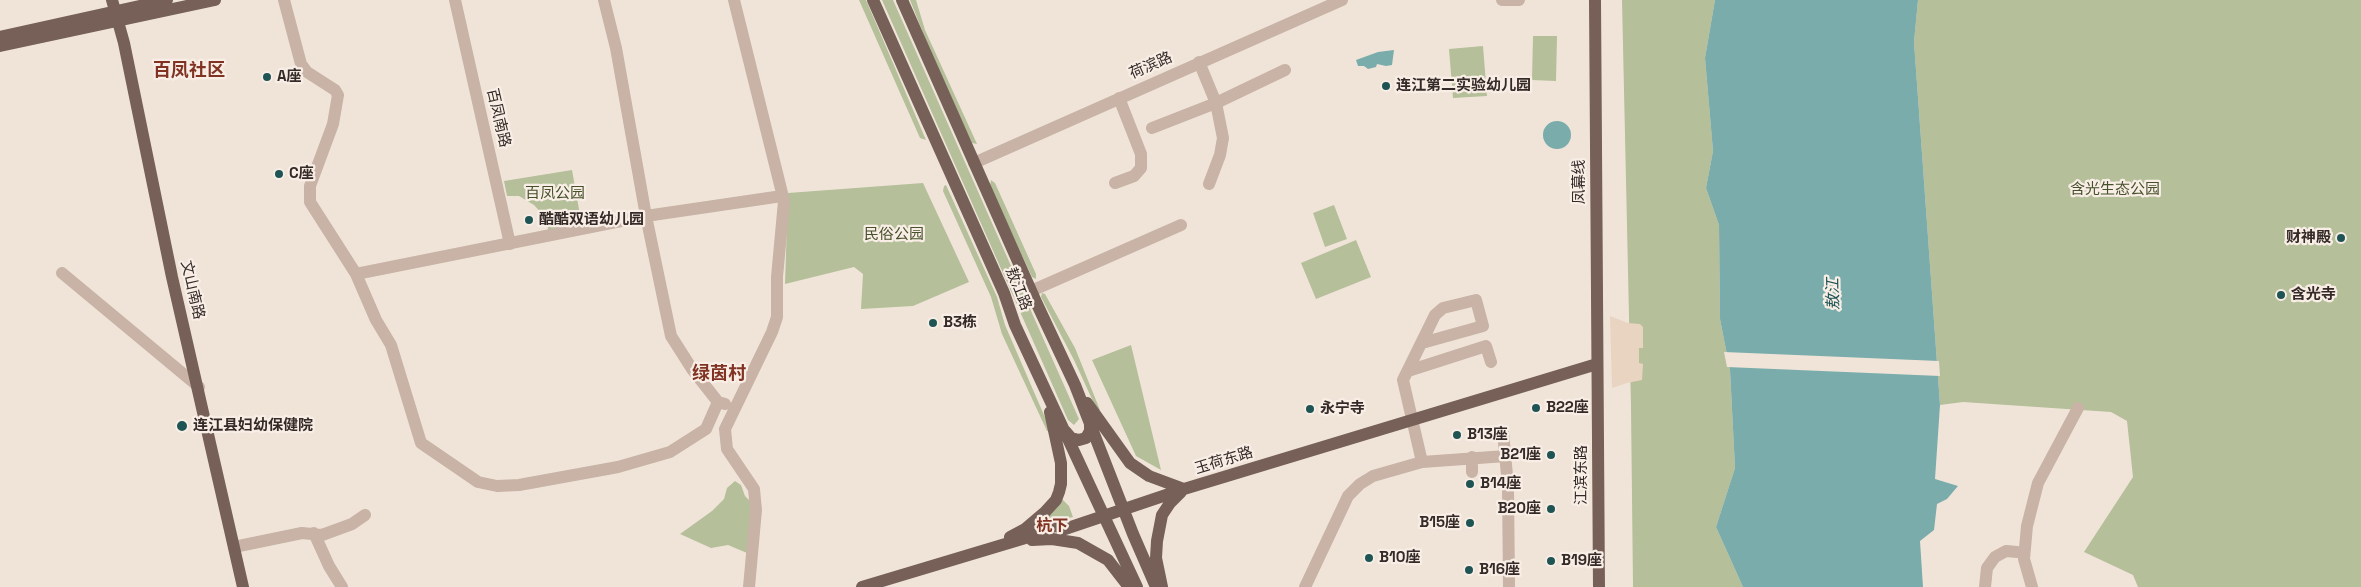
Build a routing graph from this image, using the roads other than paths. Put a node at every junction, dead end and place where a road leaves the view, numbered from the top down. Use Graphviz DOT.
graph roads {
  1 [pos="167,0"];
  2 [pos="215,0"];
  3 [pos="284,0"];
  4 [pos="455,0"];
  5 [pos="604,0"];
  6 [pos="734,0"];
  7 [pos="873,0"];
  8 [pos="902,0"];
  9 [pos="1342,0"];
  10 [pos="1502,0"];
  11 [pos="1519,0"];
  12 [pos="1595,0"];
  13 [pos="115,11"];
  14 [pos="0,37"];
  15 [pos="0,46"];
  16 [pos="1199,62"];
  17 [pos="1285,70"];
  18 [pos="1119,98"];
  19 [pos="1216,103"];
  20 [pos="1152,128"];
  21 [pos="974,163"];
  22 [pos="1114,183"];
  23 [pos="1209,184"];
  24 [pos="782,196"];
  25 [pos="646,216"];
  26 [pos="1181,225"];
  27 [pos="510,244"];
  28 [pos="62,273"];
  29 [pos="356,274"];
  30 [pos="1031,291"];
  31 [pos="1440,338"];
  32 [pos="1422,344"];
  33 [pos="1446,359"];
  34 [pos="1491,362"];
  35 [pos="1598,364"];
  36 [pos="1408,371"];
  37 [pos="1075,385"];
  38 [pos="199,387"];
  39 [pos="1047,396"];
  40 [pos="718,402"];
  41 [pos="735,406"];
  42 [pos="2078,408"];
  43 [pos="1414,421"];
  44 [pos="1090,423"];
  45 [pos="1065,431"];
  46 [pos="1504,432"];
  47 [pos="1506,456"];
  48 [pos="1472,457"];
  49 [pos="1422,462"];
  50 [pos="1472,472"];
  51 [pos="1184,489"];
  52 [pos="1124,510"];
  53 [pos="365,515"];
  54 [pos="1104,516"];
  55 [pos="314,533"];
  56 [pos="1064,534"];
  57 [pos="234,546"];
  58 [pos="988,550"];
  59 [pos="2017,552"];
  60 [pos="244,587"];
  61 [pos="342,587"];
  62 [pos="748,587"];
  63 [pos="862,587"];
  64 [pos="1129,587"];
  65 [pos="1137,587"];
  66 [pos="1156,587"];
  67 [pos="1162,587"];
  68 [pos="1305,587"];
  69 [pos="1509,587"];
  70 [pos="1599,587"];
  71 [pos="1986,587"];
  72 [pos="2032,587"];
  1 -- 13 [label="main road"];
  2 -- 13 [label="main road"];
  3 -- 29 [label="street"];
  4 -- 27 [label="street, 百凤南路"];
  5 -- 25 [label="street"];
  6 -- 24 [label="street"];
  7 -- 39 [label="main road, 敖江路"];
  8 -- 21 [label="main road, 敖江路"];
  9 -- 16 [label="street, 荷滨路"];
  10 -- 11 [label="street"];
  12 -- 35 [label="main road, 凤幕线"];
  13 -- 14 [label="main road"];
  13 -- 15 [label="main road"];
  13 -- 38 [label="main road, 文山南路"];
  16 -- 18 [label="street, 荷滨路"];
  16 -- 19 [label="street"];
  17 -- 19 [label="street"];
  18 -- 21 [label="street, 荷滨路"];
  18 -- 22 [label="street"];
  19 -- 20 [label="street"];
  19 -- 23 [label="street"];
  21 -- 30 [label="main road, 敖江路"];
  24 -- 25 [label="street"];
  24 -- 41 [label="street"];
  25 -- 27 [label="street"];
  25 -- 40 [label="street"];
  26 -- 30 [label="street"];
  27 -- 29 [label="street"];
  28 -- 38 [label="street"];
  29 -- 40 [label="street"];
  30 -- 37 [label="main road, 敖江路"];
  31 -- 32 [label="street"];
  31 -- 32 [label="street"];
  31 -- 33 [label="street"];
  32 -- 36 [label="street"];
  33 -- 34 [label="street"];
  33 -- 36 [label="street"];
  35 -- 43 [label="main road, 玉荷东路"];
  35 -- 70 [label="main road, 江滨东路"];
  36 -- 43 [label="street"];
  37 -- 44 [label="main road, 敖江路"];
  37 -- 51 [label="main road"];
  38 -- 57 [label="main road, 文山南路"];
  39 -- 45 [label="main road, 敖江路"];
  39 -- 58 [label="main road"];
  40 -- 41 [label="street"];
  41 -- 62 [label="street"];
  42 -- 72 [label="street"];
  43 -- 49 [label="street"];
  43 -- 51 [label="main road, 玉荷东路"];
  44 -- 45 [label="main road"];
  44 -- 52 [label="main road, 敖江路"];
  45 -- 54 [label="main road, 敖江路"];
  46 -- 47 [label="street"];
  47 -- 48 [label="street"];
  47 -- 69 [label="street"];
  48 -- 49 [label="street"];
  48 -- 50 [label="street"];
  49 -- 68 [label="street"];
  51 -- 52 [label="main road, 玉荷东路"];
  51 -- 67 [label="main road"];
  52 -- 54 [label="main road, 玉荷东路"];
  52 -- 66 [label="main road, 敖江路"];
  53 -- 55 [label="street"];
  54 -- 56 [label="main road, 玉荷东路"];
  54 -- 65 [label="main road, 敖江路"];
  55 -- 57 [label="street"];
  55 -- 61 [label="street"];
  56 -- 58 [label="main road"];
  56 -- 64 [label="main road"];
  57 -- 60 [label="main road, 文山南路"];
  58 -- 63 [label="main road"];
  59 -- 71 [label="street"];
}
